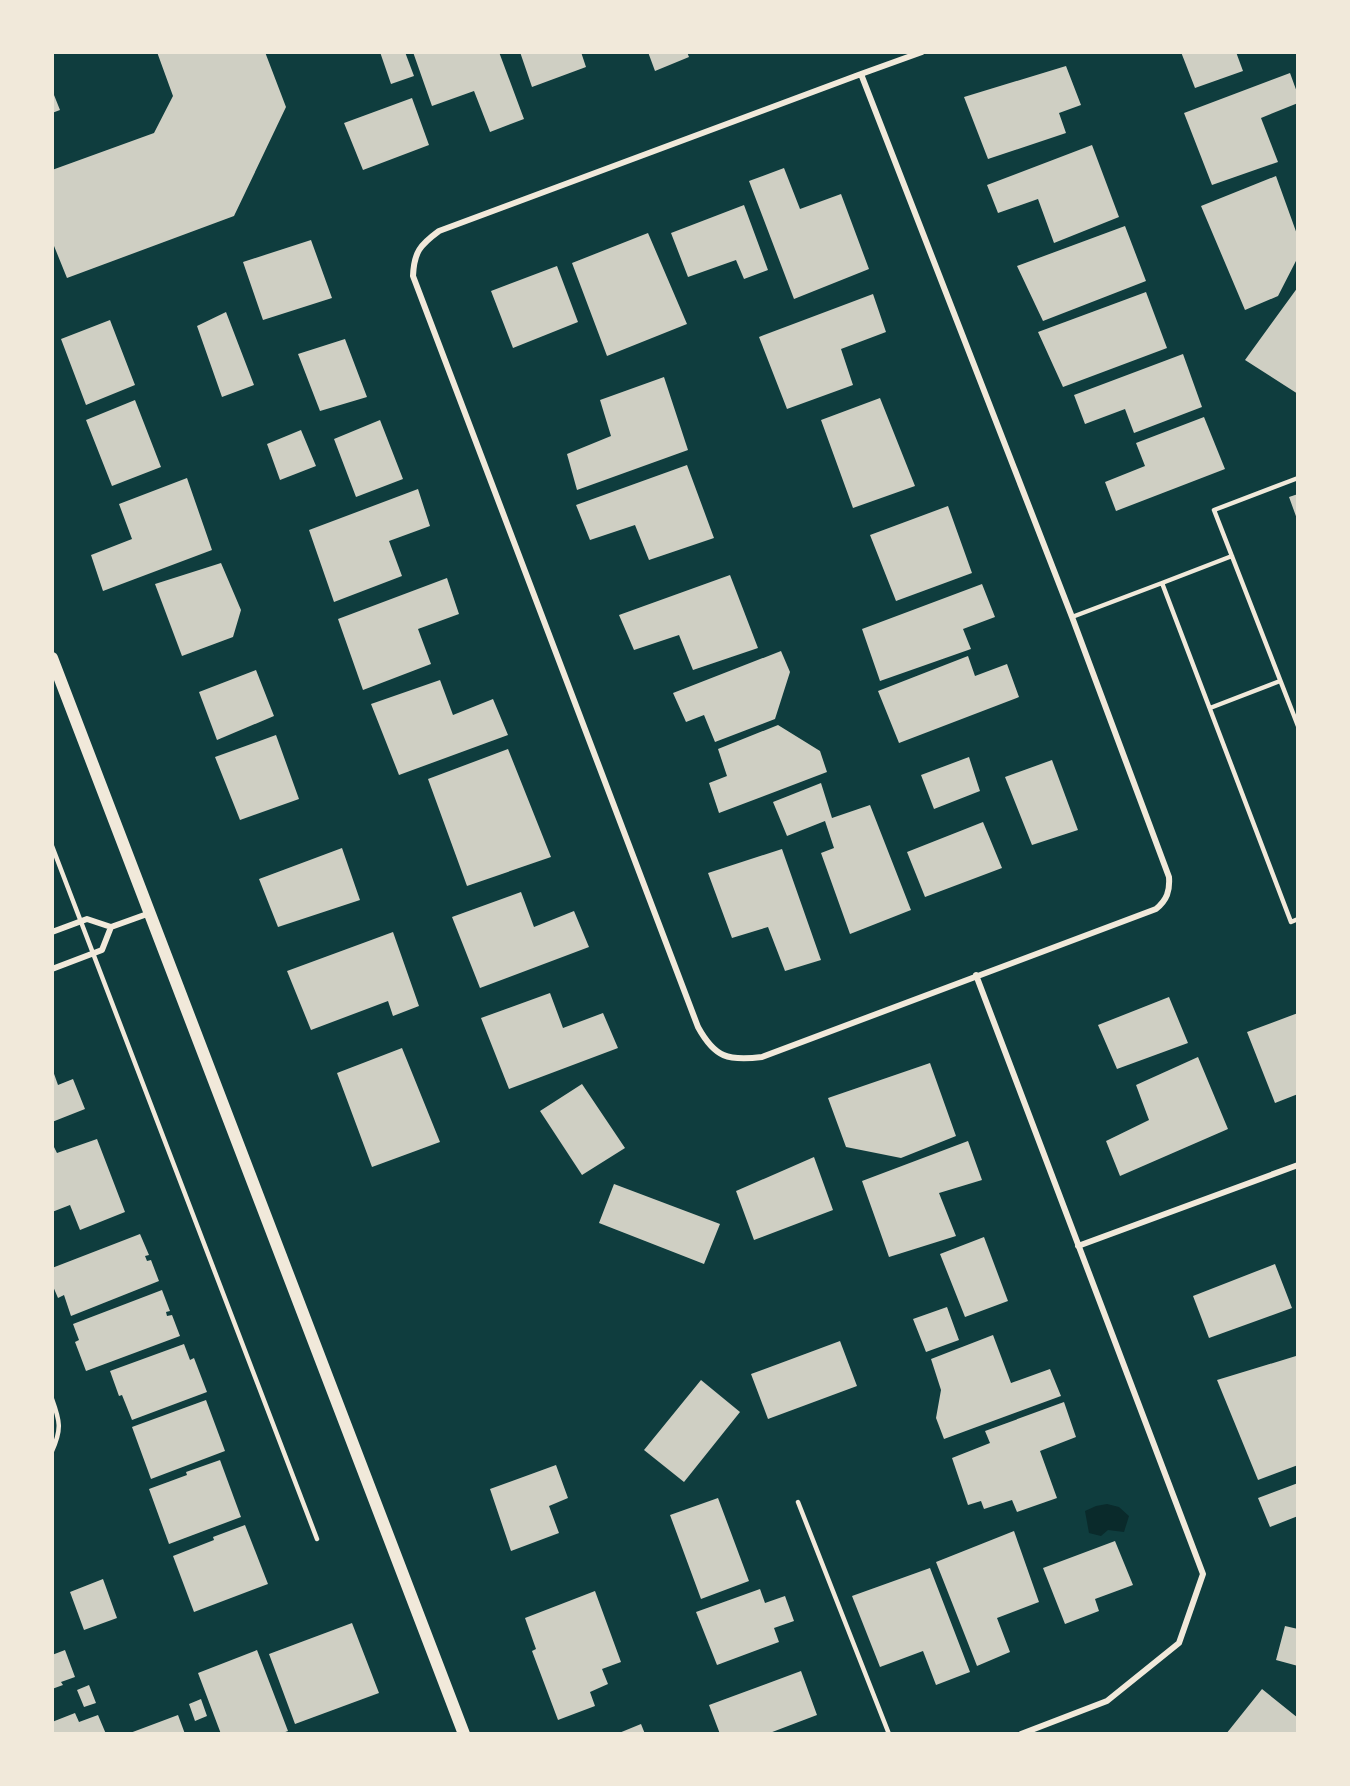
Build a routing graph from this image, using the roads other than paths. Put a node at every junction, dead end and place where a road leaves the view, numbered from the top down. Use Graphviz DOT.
graph roads {
  1 [pos="922,52"];
  2 [pos="861,74"];
  3 [pos="1298,478"];
  4 [pos="1232,556"];
  5 [pos="1162,583"];
  6 [pos="1072,617"];
  7 [pos="52,658"];
  8 [pos="1280,681"];
  9 [pos="1210,708"];
  10 [pos="1298,726"];
  11 [pos="52,846"];
  12 [pos="151,912"];
  13 [pos="1298,919"];
  14 [pos="80,921"];
  15 [pos="111,927"];
  16 [pos="52,932"];
  17 [pos="93,953"];
  18 [pos="52,969"];
  19 [pos="976,975"];
  20 [pos="1298,1165"];
  21 [pos="1078,1246"];
  22 [pos="52,1399"];
  23 [pos="52,1451"];
  24 [pos="798,1502"];
  25 [pos="318,1539"];
  26 [pos="464,1734"];
  27 [pos="889,1734"];
  28 [pos="1021,1734"];
  1 -- 2 [label="street"];
  2 -- 6 [label="street"];
  2 -- 19 [label="street"];
  3 -- 4 [label="lane"];
  4 -- 5 [label="lane"];
  4 -- 8 [label="lane"];
  5 -- 6 [label="lane"];
  5 -- 9 [label="lane"];
  6 -- 19 [label="street"];
  7 -- 12 [label="main road"];
  8 -- 9 [label="lane"];
  8 -- 10 [label="lane"];
  9 -- 13 [label="lane"];
  11 -- 14 [label="lane"];
  12 -- 15 [label="street"];
  12 -- 26 [label="main road"];
  14 -- 15 [label="street"];
  14 -- 16 [label="street"];
  14 -- 17 [label="lane"];
  15 -- 17 [label="street"];
  17 -- 18 [label="street"];
  17 -- 25 [label="lane"];
  19 -- 21 [label="street"];
  20 -- 21 [label="street"];
  21 -- 28 [label="street"];
  22 -- 23 [label="lane"];
  24 -- 27 [label="lane"];
}
